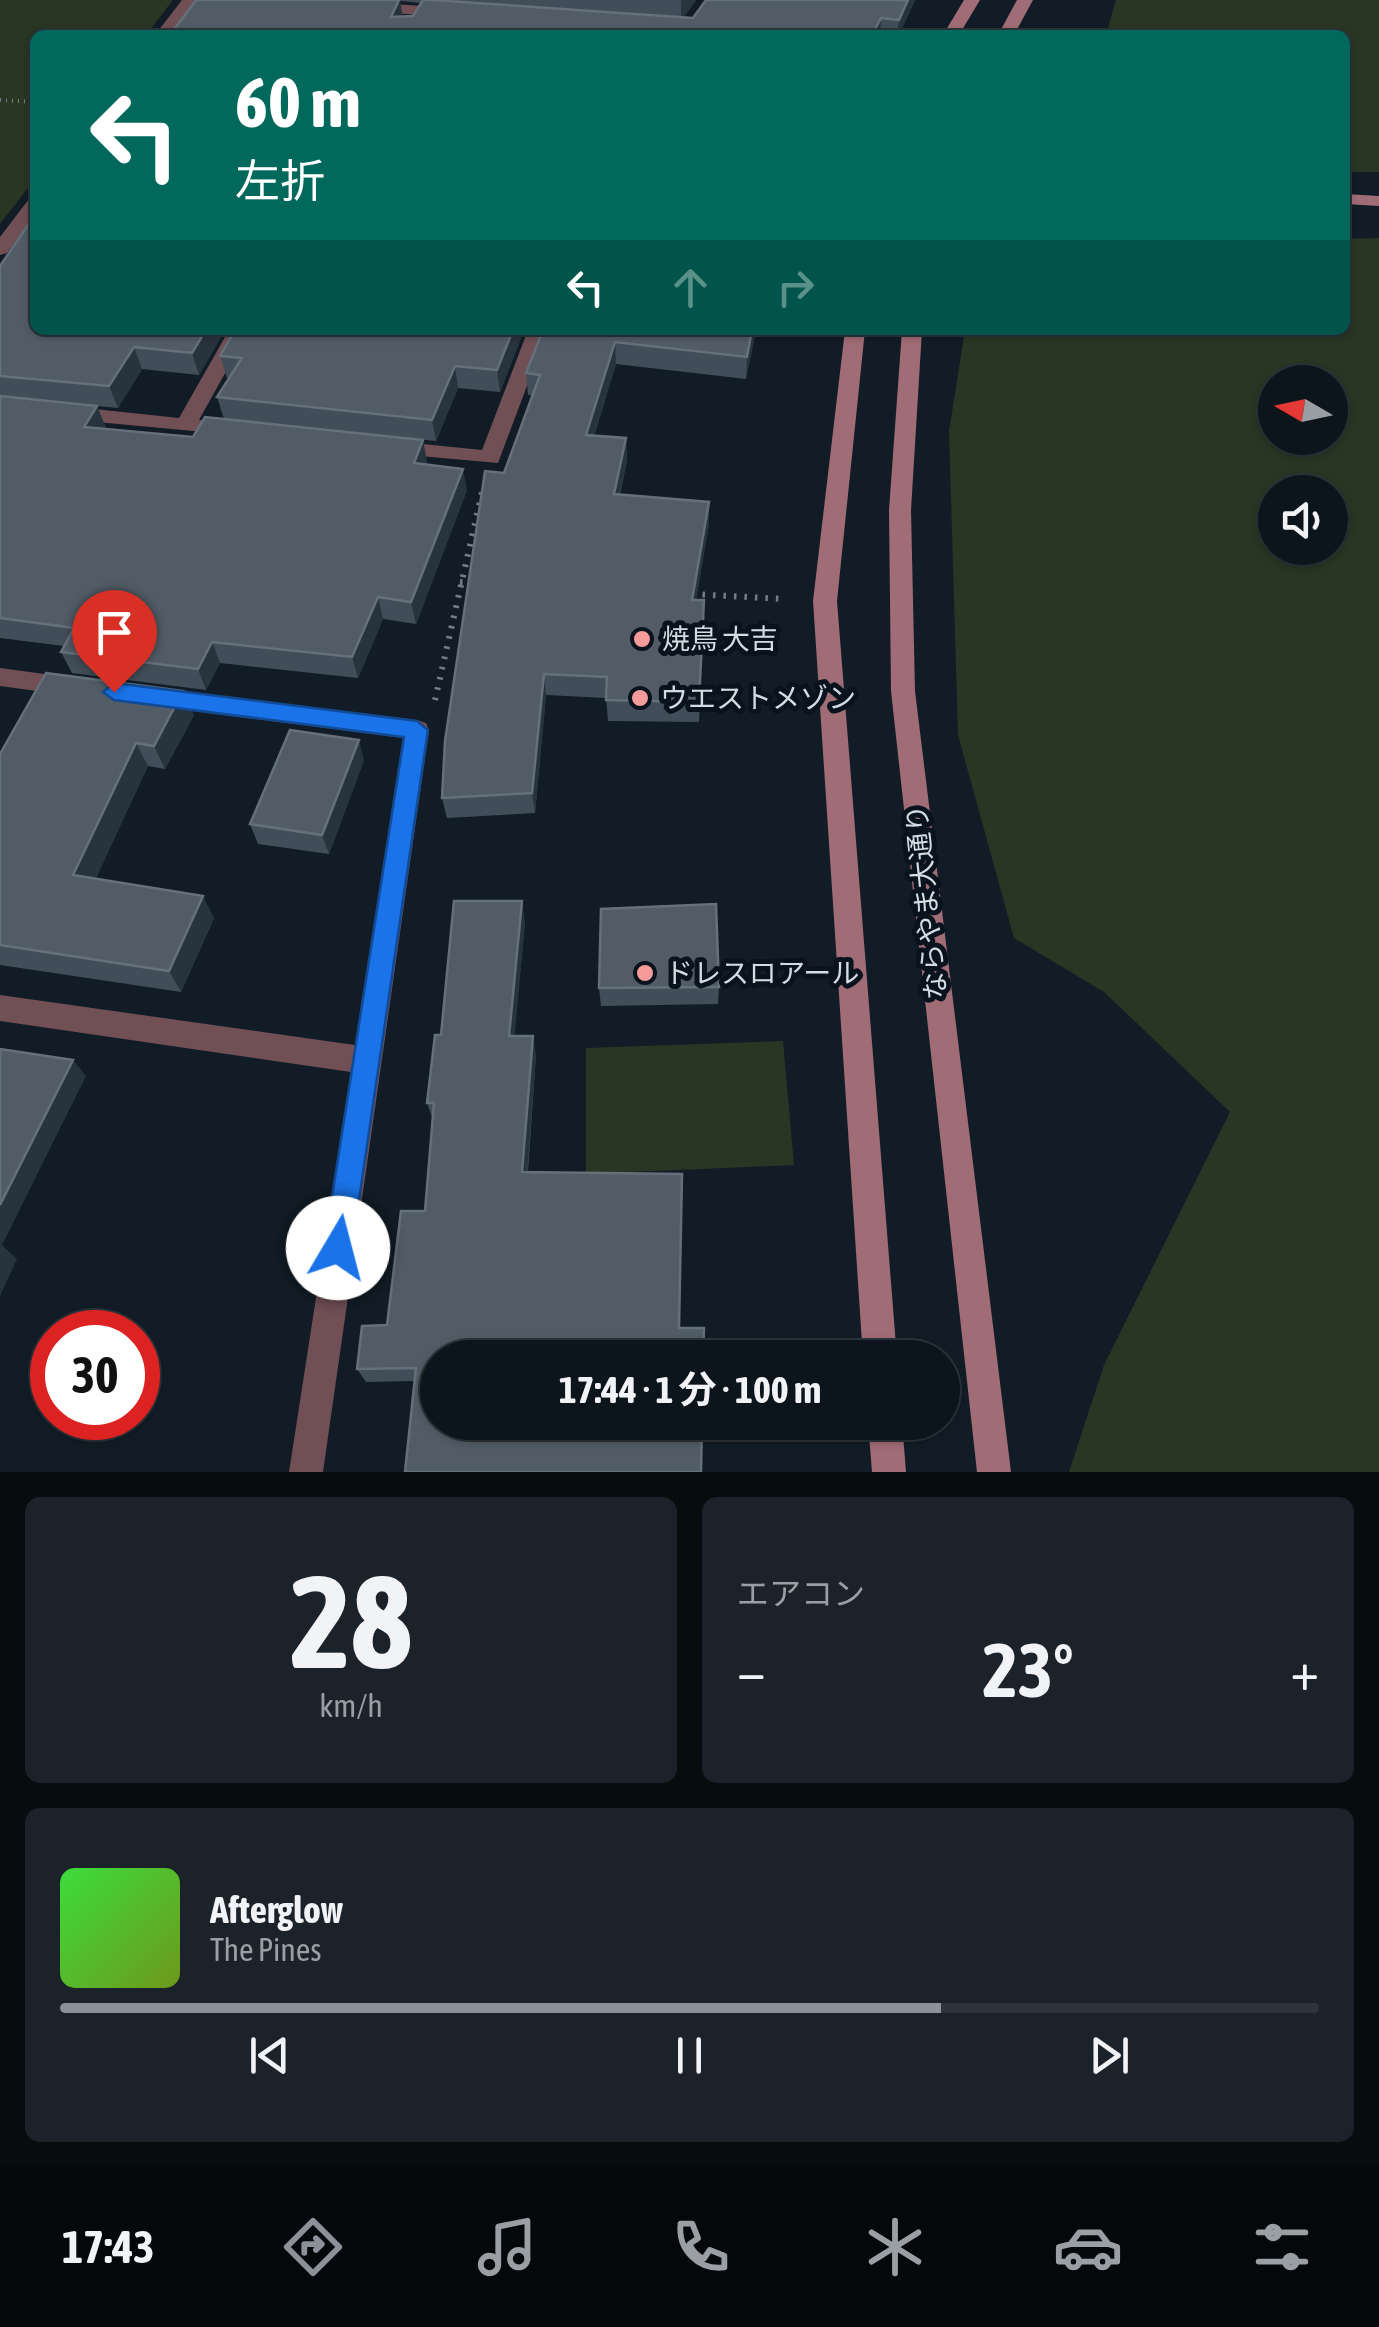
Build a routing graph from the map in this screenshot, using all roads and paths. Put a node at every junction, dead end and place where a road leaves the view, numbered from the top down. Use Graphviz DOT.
graph roads {
  1 [pos="190,0"];
  2 [pos="972,0"];
  3 [pos="1025,0"];
  4 [pos="347,6"];
  5 [pos="457,14"];
  6 [pos="167,30"];
  7 [pos="955,30"];
  8 [pos="1009,30"];
  9 [pos="0,100"];
  10 [pos="30,102"];
  11 [pos="1350,199"];
  12 [pos="1379,201"];
  13 [pos="30,210"];
  14 [pos="0,249"];
  15 [pos="236,335"];
  16 [pos="536,335"];
  17 [pos="854,335"];
  18 [pos="911,335"];
  19 [pos="0,406"];
  20 [pos="185,426"];
  21 [pos="242,432"];
  22 [pos="376,446"];
  23 [pos="490,458"];
  24 [pos="460,582"];
  25 [pos="486,584"];
  26 [pos="673,594"];
  27 [pos="786,599"];
  28 [pos="0,678"];
  29 [pos="95,689"];
  30 [pos="132,694"];
  31 [pos="417,730"];
  32 [pos="0,1008"];
  33 [pos="365,1060"];
  34 [pos="879,1340"];
  35 [pos="886,1440"];
  36 [pos="306,1472"];
  37 [pos="888,1472"];
  38 [pos="994,1472"];
  1 -- 6 [label="street"];
  2 -- 7 [label="main road"];
  3 -- 8 [label="main road"];
  4 -- 5 [label="street"];
  9 -- 10 [label="path"];
  11 -- 12 [label="main road"];
  13 -- 14 [label="street"];
  15 -- 20 [label="street"];
  16 -- 23 [label="street"];
  17 -- 34 [label="main road"];
  18 -- 38 [label="main road, ならやま大通り"];
  19 -- 20 [label="street"];
  20 -- 21 [label="street"];
  22 -- 23 [label="street"];
  23 -- 24 [label="path"];
  24 -- 25 [label="path"];
  24 -- 31 [label="path"];
  26 -- 27 [label="path"];
  28 -- 29 [label="street"];
  30 -- 31 [label="street"];
  31 -- 33 [label="street"];
  32 -- 33 [label="street"];
  33 -- 36 [label="street"];
  35 -- 37 [label="main road"];
}
